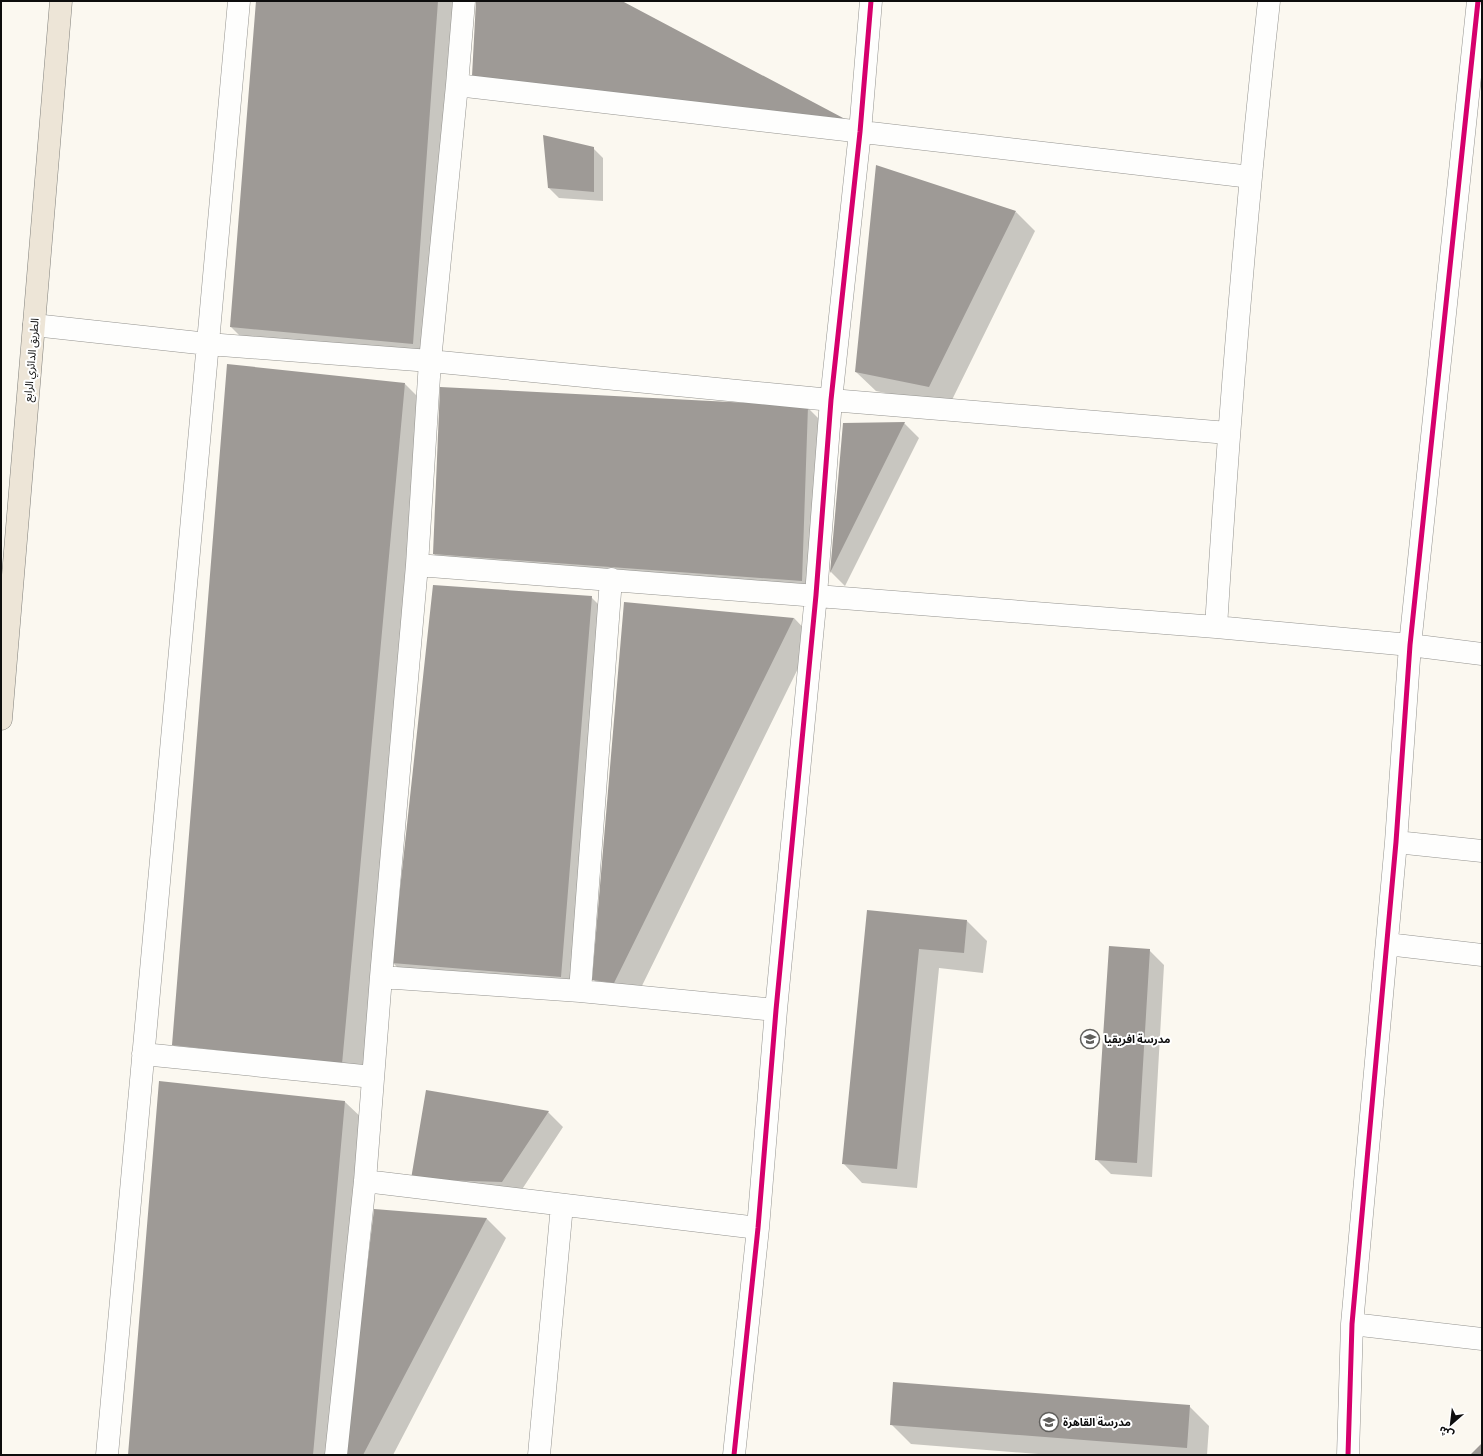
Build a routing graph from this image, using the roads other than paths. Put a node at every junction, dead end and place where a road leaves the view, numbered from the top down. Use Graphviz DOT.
graph roads {
  1 [pos="61,1"];
  2 [pos="239,1"];
  3 [pos="464,1"];
  4 [pos="871,1"];
  5 [pos="1269,1"];
  6 [pos="1478,1"];
  7 [pos="457,85"];
  8 [pos="860,132"];
  9 [pos="1251,177"];
  10 [pos="34,325"];
  11 [pos="208,344"];
  12 [pos="430,361"];
  13 [pos="831,400"];
  14 [pos="1228,433"];
  15 [pos="417,565"];
  16 [pos="611,579"];
  17 [pos="816,595"];
  18 [pos="1216,627"];
  19 [pos="1410,645"];
  20 [pos="1482,654"];
  21 [pos="1,719"];
  22 [pos="1396,842"];
  23 [pos="1482,850"];
  24 [pos="1387,944"];
  25 [pos="1482,955"];
  26 [pos="381,978"];
  27 [pos="580,991"];
  28 [pos="776,1010"];
  29 [pos="143,1054"];
  30 [pos="373,1077"];
  31 [pos="365,1180"];
  32 [pos="562,1205"];
  33 [pos="758,1228"];
  34 [pos="1352,1324"];
  35 [pos="1482,1338"];
  36 [pos="107,1455"];
  37 [pos="336,1455"];
  38 [pos="539,1455"];
  39 [pos="734,1455"];
  40 [pos="1348,1455"];
  1 -- 10 [label="main road, الطريق الدائري الرابع"];
  2 -- 11 [label="street"];
  3 -- 7 [label="street"];
  4 -- 8 [label="street"];
  5 -- 9 [label="street"];
  6 -- 19 [label="street"];
  7 -- 8 [label="street"];
  7 -- 12 [label="street"];
  8 -- 9 [label="street"];
  8 -- 13 [label="street"];
  9 -- 14 [label="street"];
  10 -- 11 [label="street"];
  10 -- 21 [label="main road, الطريق الدائري الرابع"];
  11 -- 12 [label="street"];
  11 -- 29 [label="street"];
  12 -- 13 [label="street"];
  12 -- 15 [label="street"];
  13 -- 14 [label="street"];
  13 -- 17 [label="street"];
  14 -- 18 [label="street"];
  15 -- 16 [label="street"];
  15 -- 26 [label="street"];
  16 -- 17 [label="street"];
  16 -- 27 [label="street"];
  17 -- 18 [label="street"];
  17 -- 28 [label="street"];
  18 -- 19 [label="street"];
  19 -- 20 [label="street"];
  19 -- 22 [label="street"];
  22 -- 23 [label="street"];
  22 -- 24 [label="street"];
  24 -- 25 [label="street"];
  24 -- 34 [label="street"];
  26 -- 27 [label="street"];
  26 -- 30 [label="street"];
  27 -- 28 [label="street"];
  28 -- 33 [label="street"];
  29 -- 30 [label="street"];
  29 -- 36 [label="street"];
  30 -- 31 [label="street"];
  31 -- 32 [label="street"];
  31 -- 37 [label="street"];
  32 -- 33 [label="street"];
  32 -- 38 [label="street"];
  33 -- 39 [label="street"];
  34 -- 35 [label="street"];
  34 -- 40 [label="street"];
}
